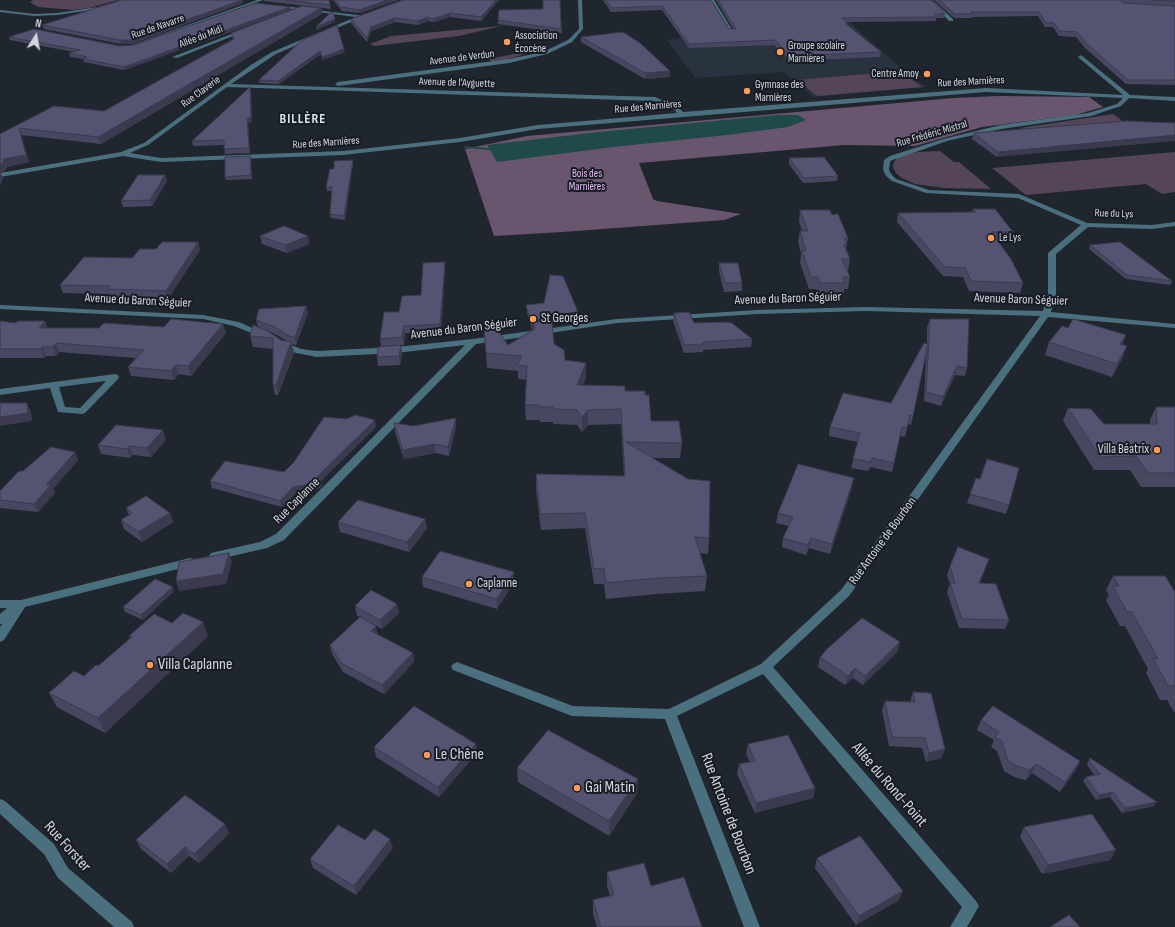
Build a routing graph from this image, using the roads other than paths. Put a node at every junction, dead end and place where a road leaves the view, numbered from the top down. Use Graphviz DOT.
graph roads {
  1 [pos="126,0"];
  2 [pos="580,0"];
  3 [pos="712,0"];
  4 [pos="930,0"];
  5 [pos="242,1"];
  6 [pos="254,2"];
  7 [pos="262,2"];
  8 [pos="270,5"];
  9 [pos="302,9"];
  10 [pos="0,11"];
  11 [pos="367,14"];
  12 [pos="287,15"];
  13 [pos="360,17"];
  14 [pos="952,20"];
  15 [pos="250,29"];
  16 [pos="732,32"];
  17 [pos="113,45"];
  18 [pos="175,57"];
  19 [pos="1081,57"];
  20 [pos="228,86"];
  21 [pos="308,88"];
  22 [pos="1128,96"];
  23 [pos="1175,99"];
  24 [pos="681,114"];
  25 [pos="123,154"];
  26 [pos="0,175"];
  27 [pos="1086,224"];
  28 [pos="1175,224"];
  29 [pos="0,308"];
  30 [pos="866,309"];
  31 [pos="1046,314"];
  32 [pos="1175,326"];
  33 [pos="473,342"];
  34 [pos="54,386"];
  35 [pos="0,392"];
  36 [pos="0,604"];
  37 [pos="21,604"];
  38 [pos="0,620"];
  39 [pos="0,637"];
  40 [pos="457,667"];
  41 [pos="765,667"];
  42 [pos="670,714"];
  43 [pos="0,805"];
  44 [pos="126,927"];
  45 [pos="752,927"];
  46 [pos="958,927"];
  1 -- 10 [label="street"];
  2 -- 21 [label="street, Avenue de Verdun"];
  3 -- 16 [label="street"];
  4 -- 14 [label="street"];
  5 -- 6 [label="street"];
  6 -- 7 [label="street, Rue de Navarre"];
  6 -- 17 [label="street, Rue de Navarre"];
  8 -- 9 [label="street"];
  9 -- 12 [label="street"];
  9 -- 13 [label="street"];
  11 -- 13 [label="street, Rue Claverie"];
  13 -- 20 [label="street, Rue Claverie"];
  15 -- 18 [label="street, Allée du Midi"];
  19 -- 22 [label="street"];
  20 -- 21 [label="street, Avenue de l'Ayguette"];
  20 -- 25 [label="street, Rue Claverie"];
  21 -- 24 [label="street, Avenue de l'Ayguette"];
  22 -- 23 [label="street, Rue des Marnières"];
  22 -- 24 [label="street, Rue des Marnières"];
  22 -- 27 [label="street, Rue Frédéric Mistral"];
  24 -- 25 [label="street, Rue des Marnières"];
  25 -- 26 [label="street, Rue Claverie"];
  27 -- 28 [label="street, Rue du Lys"];
  27 -- 31 [label="street, Rue du Lys"];
  29 -- 33 [label="street, Avenue du Baron Séguier"];
  30 -- 31 [label="street, Avenue Baron Séguier"];
  30 -- 33 [label="street, Avenue du Baron Séguier"];
  31 -- 32 [label="street, Avenue Baron Séguier"];
  31 -- 41 [label="street, Rue Antoine de Bourbon"];
  33 -- 37 [label="street, Rue Caplanne"];
  34 -- 34 [label="street"];
  34 -- 35 [label="street"];
  36 -- 37 [label="street"];
  37 -- 38 [label="street, Rue Caplanne"];
  37 -- 39 [label="street"];
  40 -- 42 [label="street, Rue Antoine de Bourbon"];
  41 -- 42 [label="street, Rue Antoine de Bourbon"];
  41 -- 46 [label="street, Allée du Rond-Point"];
  42 -- 45 [label="street, Rue Antoine de Bourbon"];
  43 -- 44 [label="street, Rue Forster"];
}
